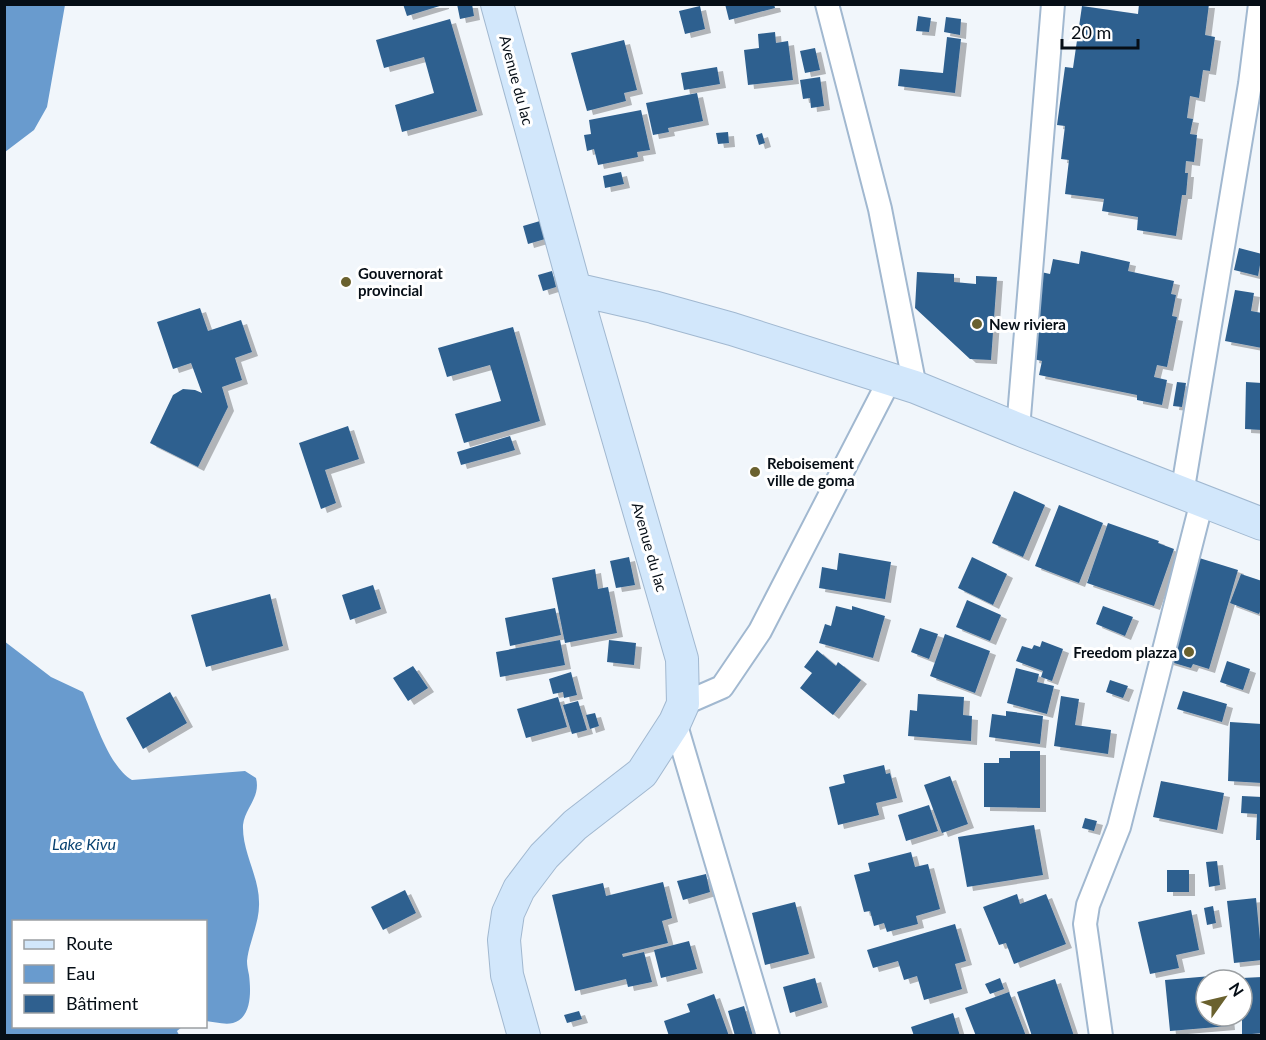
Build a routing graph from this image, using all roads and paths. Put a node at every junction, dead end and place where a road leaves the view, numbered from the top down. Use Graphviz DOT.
graph roads {
  1 [pos="497,4"];
  2 [pos="827,4"];
  3 [pos="1053,4"];
  4 [pos="1260,4"];
  5 [pos="575,290"];
  6 [pos="902,383"];
  7 [pos="1018,429"];
  8 [pos="1192,497"];
  9 [pos="1262,524"];
  10 [pos="679,713"];
  11 [pos="524,1035"];
  12 [pos="768,1035"];
  13 [pos="1101,1035"];
  1 -- 5 [label="main road, Avenue du lac"];
  2 -- 6 [label="street"];
  3 -- 7 [label="street"];
  4 -- 8 [label="street"];
  5 -- 6 [label="main road"];
  5 -- 10 [label="main road, Avenue du lac"];
  6 -- 7 [label="main road"];
  6 -- 10 [label="street"];
  7 -- 8 [label="main road"];
  8 -- 9 [label="main road"];
  8 -- 13 [label="street"];
  10 -- 11 [label="main road"];
  10 -- 12 [label="street"];
}
